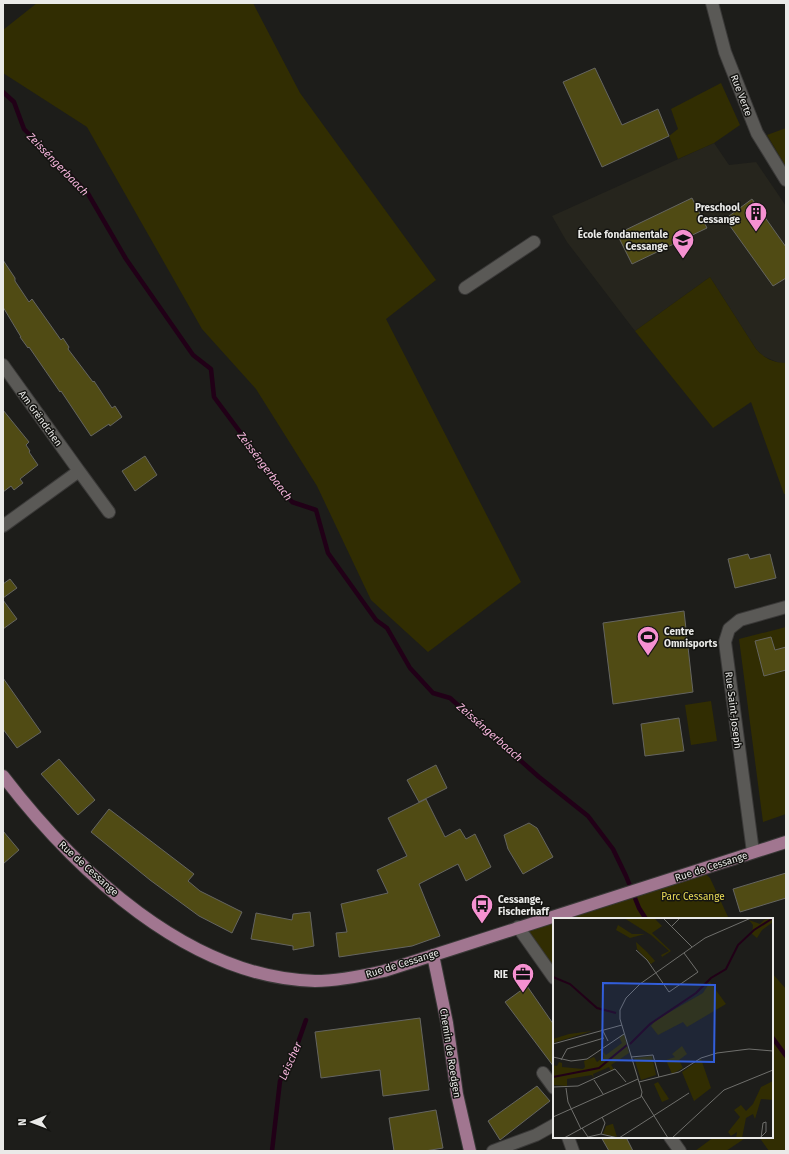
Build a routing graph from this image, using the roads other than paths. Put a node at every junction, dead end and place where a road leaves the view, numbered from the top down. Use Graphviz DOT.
graph roads {
  1 [pos="712,3"];
  2 [pos="786,180"];
  3 [pos="534,242"];
  4 [pos="465,288"];
  5 [pos="3,366"];
  6 [pos="79,470"];
  7 [pos="109,512"];
  8 [pos="3,526"];
  9 [pos="786,607"];
  10 [pos="3,776"];
  11 [pos="786,842"];
  12 [pos="752,852"];
  13 [pos="518,927"];
  14 [pos="433,955"];
  15 [pos="553,977"];
  16 [pos="543,1073"];
  17 [pos="553,1087"];
  18 [pos="553,1126"];
  19 [pos="568,1138"];
  20 [pos="671,1138"];
  21 [pos="470,1151"];
  22 [pos="492,1151"];
  23 [pos="573,1151"];
  24 [pos="680,1151"];
  1 -- 2 [label="street, Rue Verte"];
  3 -- 4 [label="street"];
  5 -- 6 [label="street, Am Grëndchen"];
  6 -- 7 [label="street, Am Grëndchen"];
  6 -- 8 [label="street"];
  9 -- 12 [label="street, Rue Saint-Joseph"];
  10 -- 14 [label="main road, Rue de Cessange"];
  11 -- 12 [label="main road, Rue de Cessange"];
  12 -- 13 [label="main road, Rue de Cessange"];
  13 -- 14 [label="main road, Rue de Cessange"];
  13 -- 15 [label="street"];
  14 -- 21 [label="main road, Chemin de Roedgen"];
  16 -- 17 [label="street"];
  18 -- 22 [label="street"];
  19 -- 23 [label="street"];
  20 -- 24 [label="street"];
}
